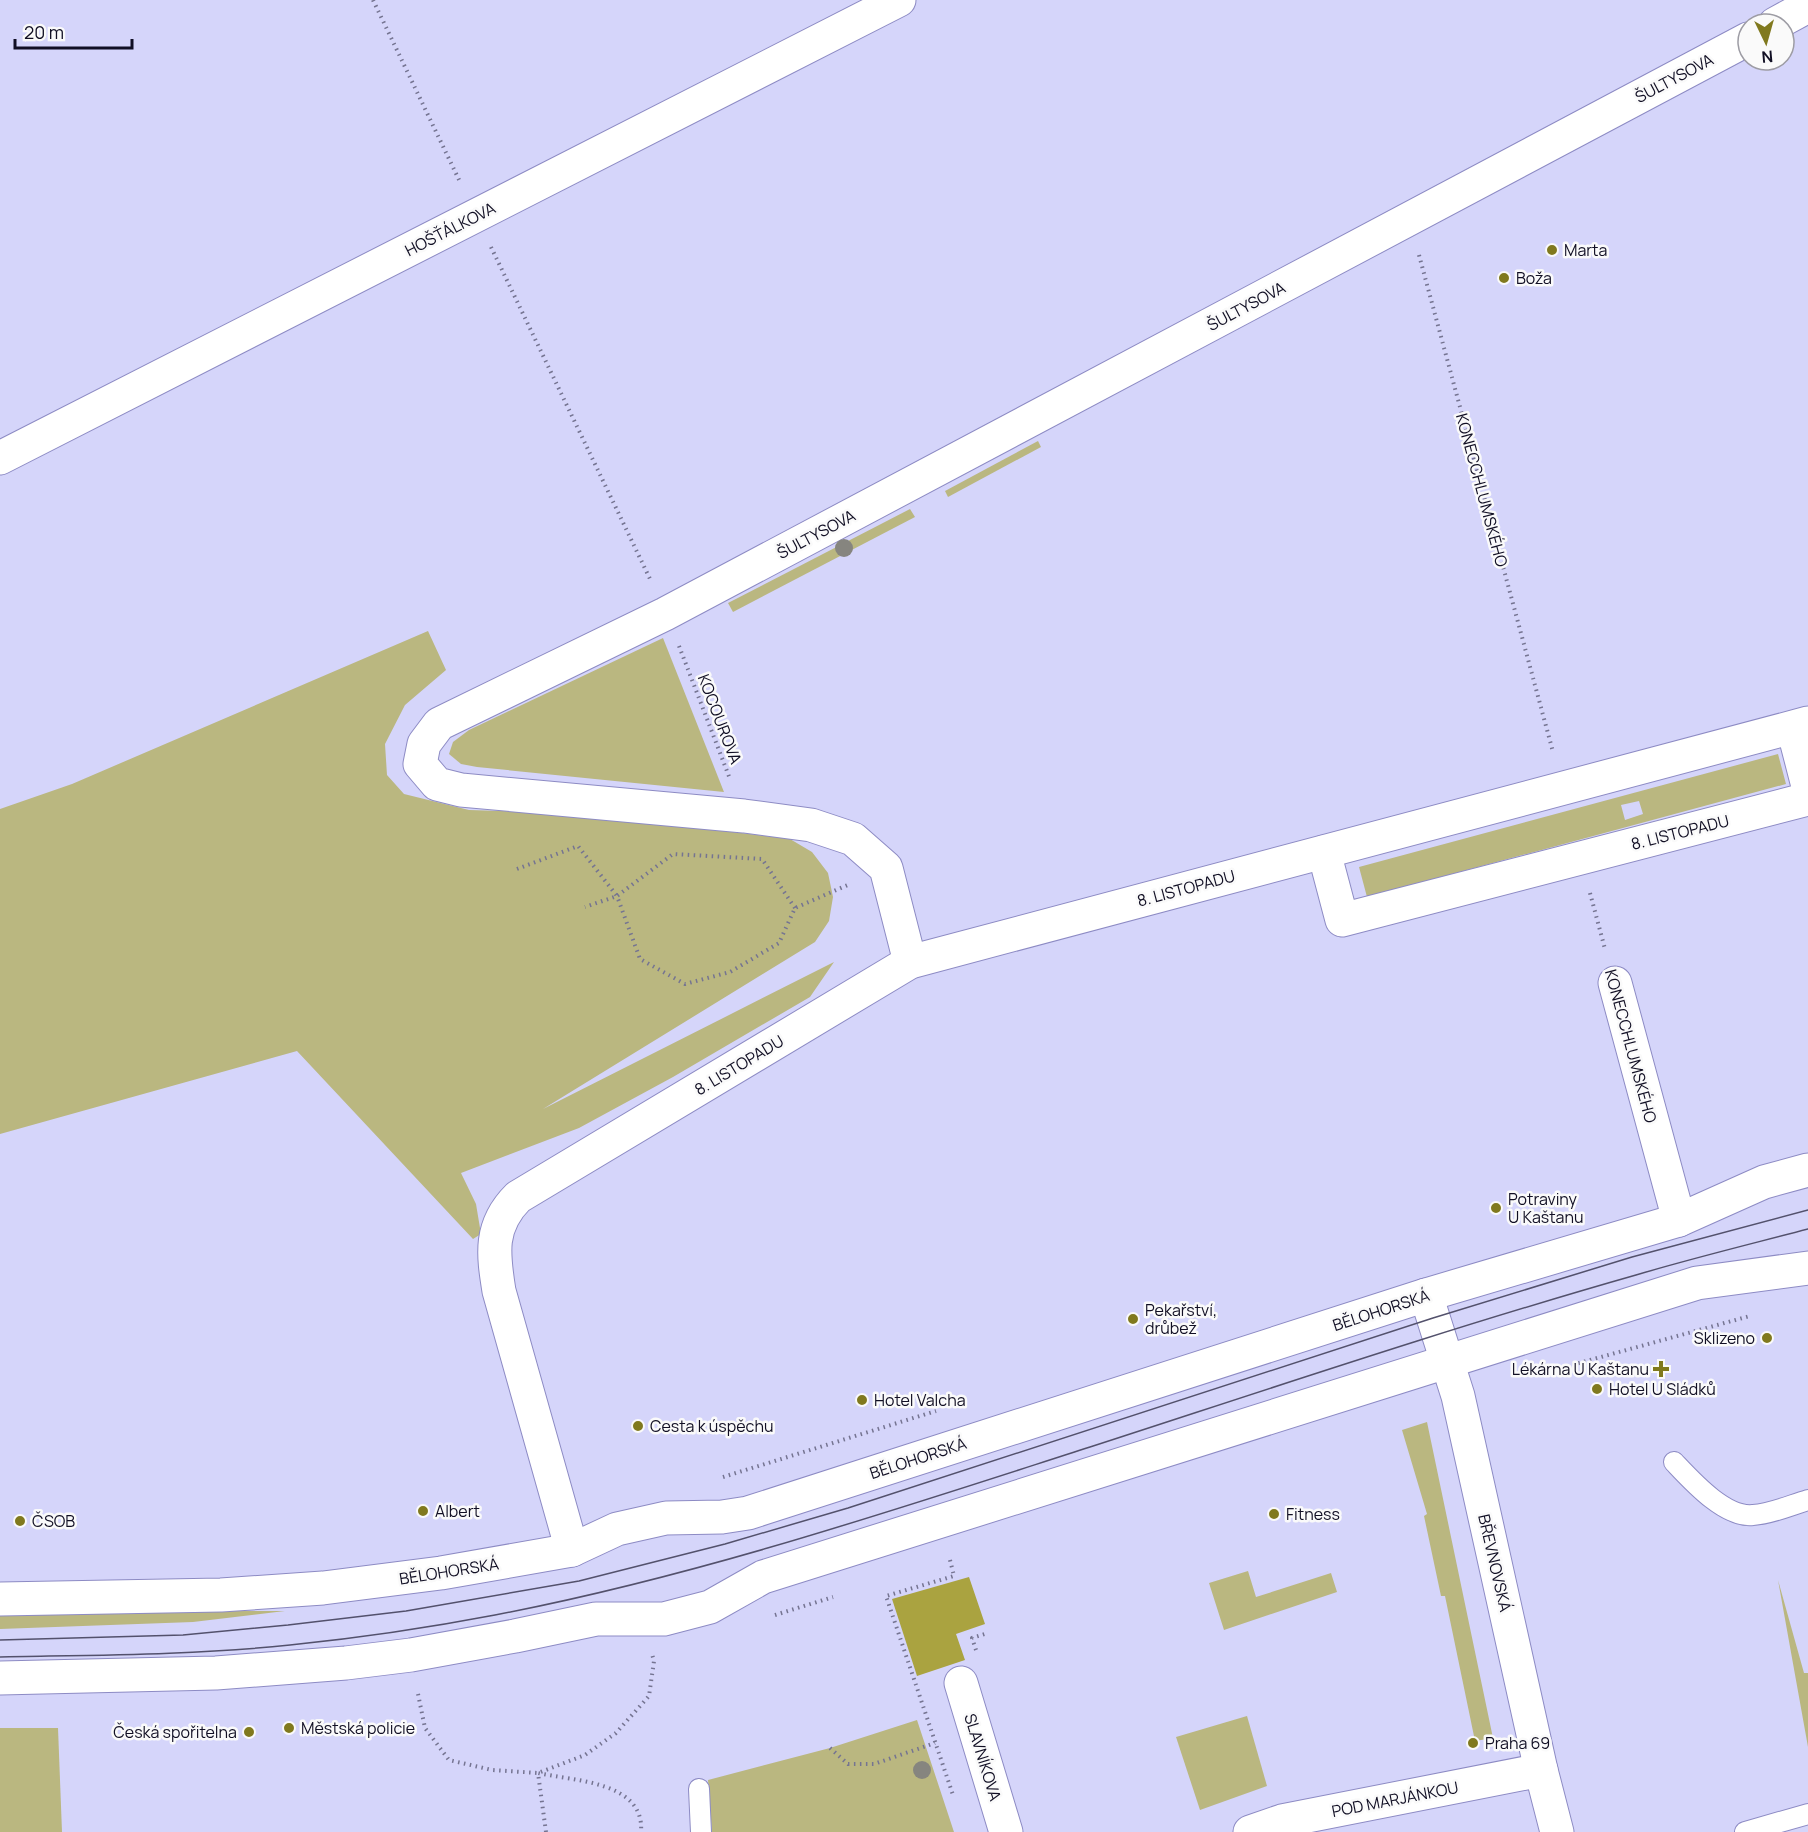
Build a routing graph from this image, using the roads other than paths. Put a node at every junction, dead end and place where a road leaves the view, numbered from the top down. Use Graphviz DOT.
graph roads {
  1 [pos="899,0"];
  2 [pos="1736,45"];
  3 [pos="0,458"];
  4 [pos="1800,725"];
  5 [pos="1808,786"];
  6 [pos="1808,799"];
  7 [pos="1324,852"];
  8 [pos="910,962"];
  9 [pos="1615,983"];
  10 [pos="1808,1170"];
  11 [pos="1679,1220"];
  12 [pos="1808,1268"];
  13 [pos="1426,1295"];
  14 [pos="1447,1360"];
  15 [pos="1674,1462"];
  16 [pos="1808,1500"];
  17 [pos="572,1550"];
  18 [pos="0,1599"];
  19 [pos="0,1678"];
  20 [pos="961,1683"];
  21 [pos="1541,1770"];
  22 [pos="699,1789"];
  23 [pos="1808,1814"];
  24 [pos="701,1832"];
  25 [pos="1006,1832"];
  26 [pos="1250,1832"];
  27 [pos="1557,1832"];
  28 [pos="1745,1832"];
  1 -- 3 [label="street, HOŠŤÁLKOVA"];
  2 -- 8 [label="street, ŠULTYSOVA"];
  4 -- 5 [label="street, 8. LISTOPADU"];
  4 -- 7 [label="street, 8. LISTOPADU"];
  6 -- 7 [label="street, 8. LISTOPADU"];
  7 -- 8 [label="street, 8. LISTOPADU"];
  8 -- 17 [label="street, 8. LISTOPADU"];
  9 -- 11 [label="street, KONECCHLUMSKÉHO"];
  10 -- 11 [label="street, BĚLOHORSKÁ"];
  11 -- 13 [label="street, BĚLOHORSKÁ"];
  12 -- 14 [label="street"];
  13 -- 14 [label="street, BŘEVNOVSKÁ"];
  13 -- 17 [label="street, BĚLOHORSKÁ"];
  14 -- 19 [label="street"];
  14 -- 21 [label="street, BŘEVNOVSKÁ"];
  15 -- 16 [label="lane"];
  17 -- 18 [label="street, BĚLOHORSKÁ"];
  20 -- 25 [label="street, SLAVNÍKOVA"];
  21 -- 26 [label="street, POD MARJÁNKOU"];
  21 -- 27 [label="street, BŘEVNOVSKÁ"];
  22 -- 24 [label="lane"];
  23 -- 28 [label="lane"];
}
